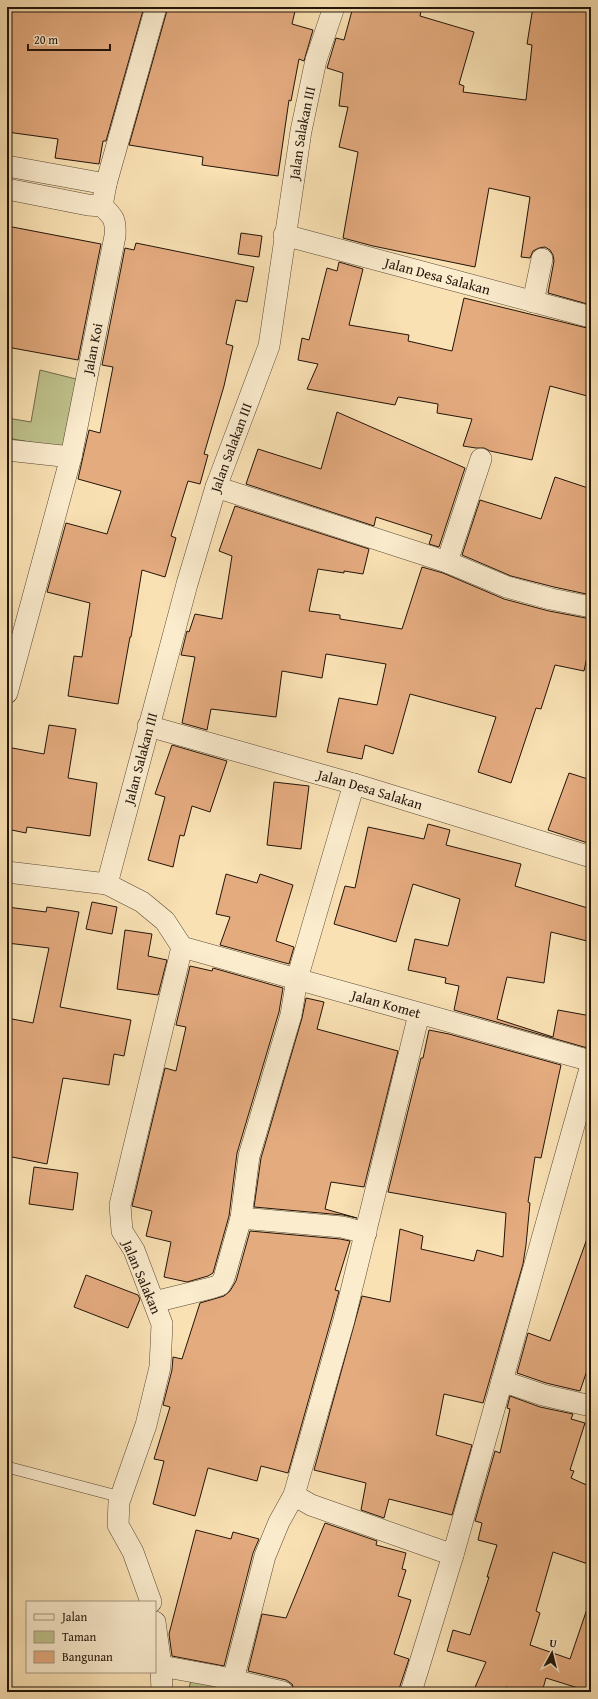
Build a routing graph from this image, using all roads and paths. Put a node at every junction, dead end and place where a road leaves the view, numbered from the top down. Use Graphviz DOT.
graph roads {
  1 [pos="156,7"];
  2 [pos="334,7"];
  3 [pos="7,166"];
  4 [pos="106,184"];
  5 [pos="7,189"];
  6 [pos="102,206"];
  7 [pos="284,235"];
  8 [pos="542,259"];
  9 [pos="533,302"];
  10 [pos="591,317"];
  11 [pos="7,450"];
  12 [pos="72,457"];
  13 [pos="481,459"];
  14 [pos="216,486"];
  15 [pos="447,562"];
  16 [pos="591,607"];
  17 [pos="7,693"];
  18 [pos="148,726"];
  19 [pos="354,784"];
  20 [pos="591,858"];
  21 [pos="7,872"];
  22 [pos="107,884"];
  23 [pos="182,947"];
  24 [pos="297,979"];
  25 [pos="419,1014"];
  26 [pos="591,1061"];
  27 [pos="591,1065"];
  28 [pos="241,1218"];
  29 [pos="366,1233"];
  30 [pos="154,1302"];
  31 [pos="502,1381"];
  32 [pos="591,1406"];
  33 [pos="7,1467"];
  34 [pos="294,1495"];
  35 [pos="121,1497"];
  36 [pos="453,1555"];
  37 [pos="151,1601"];
  38 [pos="156,1629"];
  39 [pos="161,1666"];
  40 [pos="233,1680"];
  41 [pos="162,1692"];
  42 [pos="283,1692"];
  43 [pos="411,1692"];
  1 -- 4 [label="street"];
  2 -- 7 [label="street, Jalan Salakan III"];
  3 -- 4 [label="street"];
  4 -- 6 [label="street"];
  5 -- 6 [label="street"];
  6 -- 12 [label="street, Jalan Koi"];
  7 -- 9 [label="street, Jalan Desa Salakan"];
  7 -- 14 [label="street, Jalan Salakan III"];
  8 -- 9 [label="street"];
  9 -- 10 [label="street, Jalan Desa Salakan"];
  11 -- 12 [label="street"];
  12 -- 17 [label="street, Jalan Koi"];
  13 -- 15 [label="street"];
  14 -- 15 [label="street"];
  14 -- 18 [label="street, Jalan Salakan III"];
  15 -- 16 [label="street"];
  18 -- 19 [label="street, Jalan Desa Salakan"];
  18 -- 22 [label="street, Jalan Salakan III"];
  19 -- 20 [label="street, Jalan Desa Salakan"];
  19 -- 24 [label="street"];
  21 -- 22 [label="street"];
  22 -- 23 [label="street"];
  23 -- 24 [label="street, Jalan Komet"];
  23 -- 30 [label="street, Jalan Salakan"];
  24 -- 25 [label="street, Jalan Komet"];
  24 -- 28 [label="street"];
  25 -- 26 [label="street, Jalan Komet"];
  25 -- 29 [label="street"];
  27 -- 31 [label="street"];
  28 -- 29 [label="street"];
  28 -- 30 [label="street"];
  29 -- 34 [label="street"];
  30 -- 35 [label="street, Jalan Salakan"];
  31 -- 32 [label="street"];
  31 -- 36 [label="street"];
  33 -- 35 [label="lane"];
  34 -- 36 [label="street"];
  34 -- 40 [label="street"];
  35 -- 37 [label="street, Jalan Salakan"];
  36 -- 43 [label="street"];
  38 -- 39 [label="street"];
  39 -- 40 [label="street"];
  39 -- 41 [label="street"];
  40 -- 42 [label="street"];
}
